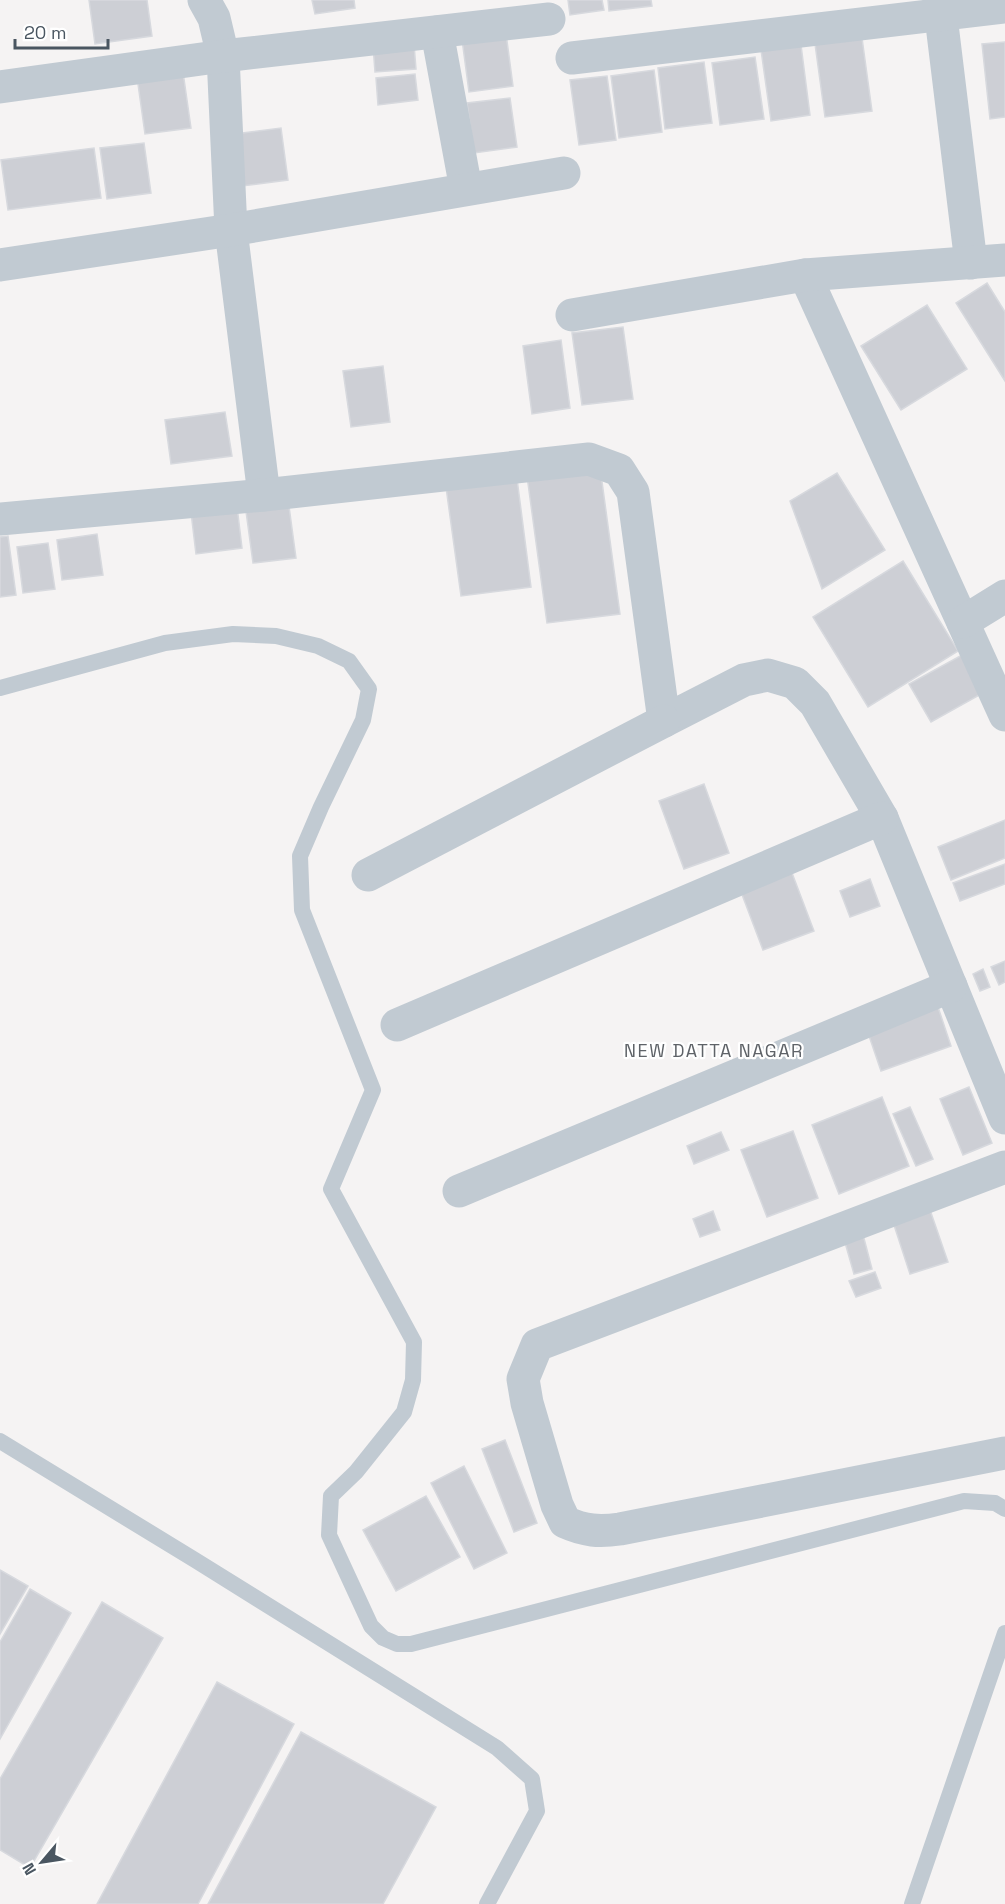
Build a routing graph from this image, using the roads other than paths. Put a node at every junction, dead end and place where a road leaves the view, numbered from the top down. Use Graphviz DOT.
graph roads {
  1 [pos="204,0"];
  2 [pos="940,7"];
  3 [pos="1005,7"];
  4 [pos="549,19"];
  5 [pos="437,32"];
  6 [pos="223,56"];
  7 [pos="572,58"];
  8 [pos="0,87"];
  9 [pos="564,173"];
  10 [pos="466,189"];
  11 [pos="231,230"];
  12 [pos="1005,260"];
  13 [pos="971,263"];
  14 [pos="0,265"];
  15 [pos="805,275"];
  16 [pos="572,315"];
  17 [pos="264,495"];
  18 [pos="0,519"];
  19 [pos="1005,596"];
  20 [pos="963,622"];
  21 [pos="0,688"];
  22 [pos="1005,716"];
  23 [pos="664,722"];
  24 [pos="882,818"];
  25 [pos="368,875"];
  26 [pos="951,986"];
  27 [pos="397,1025"];
  28 [pos="1005,1118"];
  29 [pos="1005,1167"];
  30 [pos="459,1191"];
  31 [pos="0,1441"];
  32 [pos="1005,1453"];
  33 [pos="1005,1509"];
  34 [pos="1005,1633"];
  35 [pos="487,1904"];
  36 [pos="912,1904"];
  1 -- 6 [label="street"];
  2 -- 3 [label="street"];
  2 -- 7 [label="street"];
  2 -- 13 [label="street"];
  4 -- 5 [label="street"];
  5 -- 6 [label="street"];
  5 -- 10 [label="street"];
  6 -- 8 [label="street"];
  6 -- 11 [label="street"];
  9 -- 10 [label="street"];
  10 -- 11 [label="street"];
  11 -- 14 [label="street"];
  11 -- 17 [label="street"];
  12 -- 13 [label="street"];
  13 -- 15 [label="street"];
  15 -- 16 [label="street"];
  15 -- 20 [label="street"];
  17 -- 18 [label="street"];
  17 -- 23 [label="street"];
  19 -- 20 [label="street"];
  20 -- 22 [label="street"];
  21 -- 33 [label="lane"];
  23 -- 24 [label="street"];
  23 -- 25 [label="street"];
  24 -- 26 [label="street"];
  24 -- 27 [label="street"];
  26 -- 28 [label="street"];
  26 -- 30 [label="street"];
  29 -- 32 [label="street"];
  31 -- 35 [label="lane"];
  34 -- 36 [label="lane"];
}
